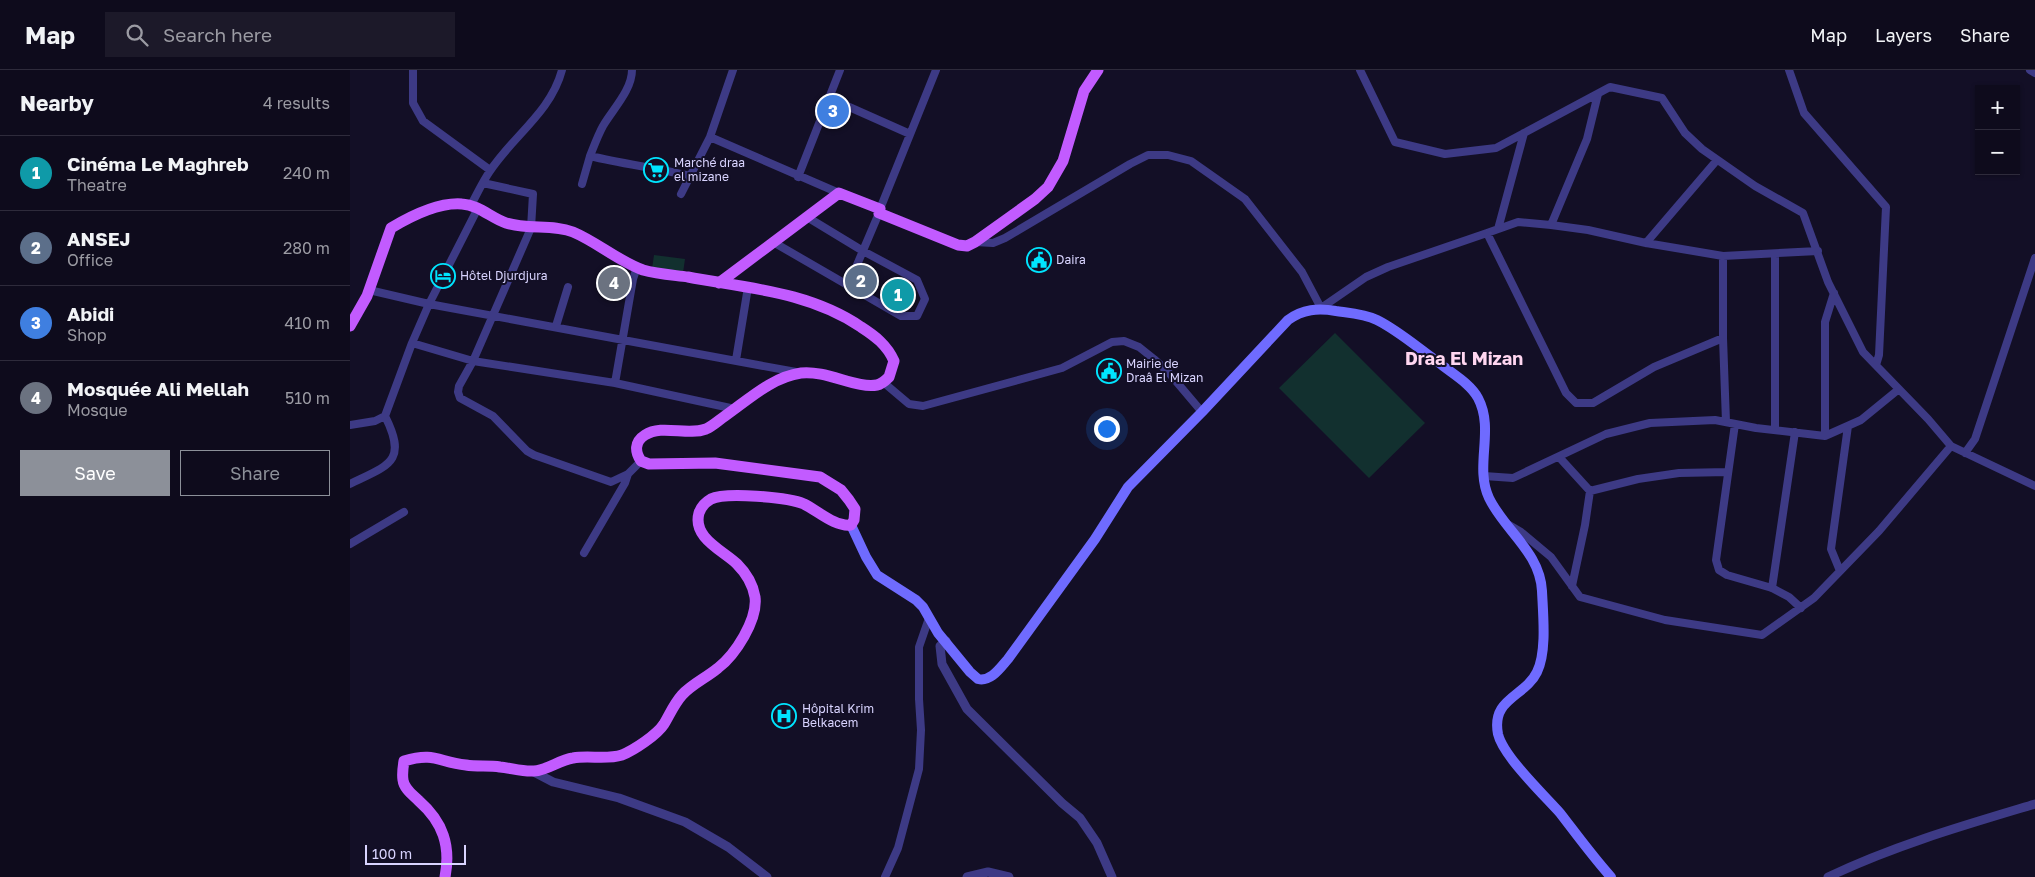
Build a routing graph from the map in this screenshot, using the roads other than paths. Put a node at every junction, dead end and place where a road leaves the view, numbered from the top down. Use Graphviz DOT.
graph roads {
  1 [pos="414,70"];
  2 [pos="562,70"];
  3 [pos="632,70"];
  4 [pos="733,70"];
  5 [pos="840,70"];
  6 [pos="936,70"];
  7 [pos="1098,70"];
  8 [pos="1360,70"];
  9 [pos="1788,70"];
  10 [pos="2030,70"];
  11 [pos="2035,73"];
  12 [pos="1598,94"];
  13 [pos="829,98"];
  14 [pos="1524,133"];
  15 [pos="910,134"];
  16 [pos="710,138"];
  17 [pos="590,156"];
  18 [pos="1717,160"];
  19 [pos="490,170"];
  20 [pos="690,176"];
  21 [pos="798,177"];
  22 [pos="483,184"];
  23 [pos="582,184"];
  24 [pos="839,193"];
  25 [pos="681,194"];
  26 [pos="475,207"];
  27 [pos="880,211"];
  28 [pos="807,217"];
  29 [pos="1551,225"];
  30 [pos="531,228"];
  31 [pos="1498,229"];
  32 [pos="1487,233"];
  33 [pos="773,242"];
  34 [pos="975,242"];
  35 [pos="1646,243"];
  36 [pos="863,251"];
  37 [pos="1818,252"];
  38 [pos="1775,254"];
  39 [pos="1723,256"];
  40 [pos="2035,258"];
  41 [pos="637,267"];
  42 [pos="719,283"];
  43 [pos="848,286"];
  44 [pos="568,287"];
  45 [pos="748,287"];
  46 [pos="368,290"];
  47 [pos="1834,292"];
  48 [pos="429,304"];
  49 [pos="1321,308"];
  50 [pos="492,316"];
  51 [pos="350,326"];
  52 [pos="556,326"];
  53 [pos="1723,338"];
  54 [pos="624,339"];
  55 [pos="412,343"];
  56 [pos="736,360"];
  57 [pos="473,361"];
  58 [pos="1876,365"];
  59 [pos="800,373"];
  60 [pos="883,382"];
  61 [pos="615,383"];
  62 [pos="1899,389"];
  63 [pos="735,409"];
  64 [pos="1202,412"];
  65 [pos="385,416"];
  66 [pos="1726,422"];
  67 [pos="1734,424"];
  68 [pos="350,425"];
  69 [pos="1848,426"];
  70 [pos="1775,430"];
  71 [pos="1795,432"];
  72 [pos="1825,436"];
  73 [pos="1951,446"];
  74 [pos="1965,453"];
  75 [pos="1559,457"];
  76 [pos="641,462"];
  77 [pos="1728,472"];
  78 [pos="628,474"];
  79 [pos="1484,476"];
  80 [pos="350,484"];
  81 [pos="2035,486"];
  82 [pos="1590,491"];
  83 [pos="404,512"];
  84 [pos="851,525"];
  85 [pos="1508,525"];
  86 [pos="350,544"];
  87 [pos="584,553"];
  88 [pos="1840,571"];
  89 [pos="1572,586"];
  90 [pos="1772,588"];
  91 [pos="1801,608"];
  92 [pos="929,618"];
  93 [pos="946,641"];
  94 [pos="532,771"];
  95 [pos="2035,804"];
  96 [pos="445,877"];
  97 [pos="766,877"];
  98 [pos="885,877"];
  99 [pos="967,877"];
  100 [pos="1009,877"];
  101 [pos="1112,877"];
  102 [pos="1611,877"];
  103 [pos="1828,877"];
  1 -- 19 [label="street"];
  2 -- 19 [label="street"];
  3 -- 17 [label="street"];
  4 -- 16 [label="street"];
  5 -- 13 [label="street"];
  6 -- 15 [label="street"];
  7 -- 34 [label="main road"];
  8 -- 14 [label="street"];
  9 -- 58 [label="street"];
  10 -- 11 [label="street"];
  12 -- 14 [label="street"];
  12 -- 18 [label="street"];
  12 -- 29 [label="street"];
  13 -- 15 [label="street"];
  13 -- 21 [label="street"];
  14 -- 31 [label="street"];
  15 -- 27 [label="street"];
  16 -- 20 [label="street"];
  16 -- 21 [label="street"];
  17 -- 20 [label="street"];
  17 -- 23 [label="street"];
  18 -- 35 [label="street"];
  18 -- 37 [label="street"];
  19 -- 22 [label="street"];
  20 -- 25 [label="street"];
  21 -- 24 [label="street"];
  22 -- 26 [label="street"];
  22 -- 30 [label="street"];
  24 -- 27 [label="main road"];
  24 -- 28 [label="main road"];
  26 -- 30 [label="main road"];
  26 -- 46 [label="main road"];
  26 -- 48 [label="street"];
  27 -- 34 [label="main road"];
  27 -- 36 [label="street"];
  28 -- 33 [label="main road"];
  28 -- 36 [label="street"];
  29 -- 31 [label="street"];
  29 -- 35 [label="street"];
  30 -- 41 [label="main road"];
  30 -- 50 [label="street"];
  31 -- 32 [label="street"];
  32 -- 49 [label="street"];
  32 -- 53 [label="street"];
  33 -- 42 [label="main road"];
  33 -- 43 [label="street"];
  34 -- 49 [label="street"];
  35 -- 39 [label="street"];
  36 -- 43 [label="street"];
  36 -- 43 [label="street"];
  37 -- 38 [label="street"];
  37 -- 47 [label="street"];
  38 -- 39 [label="street"];
  38 -- 70 [label="street"];
  39 -- 53 [label="street"];
  40 -- 74 [label="street"];
  41 -- 42 [label="main road"];
  41 -- 54 [label="street"];
  42 -- 45 [label="main road"];
  44 -- 52 [label="street"];
  45 -- 56 [label="street"];
  45 -- 60 [label="main road"];
  46 -- 48 [label="street"];
  46 -- 51 [label="main road"];
  47 -- 58 [label="street"];
  47 -- 72 [label="street"];
  48 -- 50 [label="street"];
  48 -- 55 [label="street"];
  49 -- 64 [label="main road"];
  49 -- 79 [label="main road"];
  50 -- 52 [label="street"];
  50 -- 57 [label="street"];
  52 -- 54 [label="street"];
  53 -- 66 [label="street"];
  54 -- 56 [label="street"];
  54 -- 61 [label="street"];
  55 -- 57 [label="street"];
  55 -- 65 [label="street"];
  56 -- 59 [label="street"];
  57 -- 61 [label="street"];
  57 -- 78 [label="street"];
  58 -- 62 [label="street"];
  59 -- 60 [label="main road"];
  59 -- 63 [label="main road"];
  60 -- 64 [label="street"];
  61 -- 63 [label="street"];
  62 -- 69 [label="street"];
  62 -- 73 [label="street"];
  63 -- 76 [label="main road"];
  64 -- 93 [label="main road"];
  65 -- 68 [label="street"];
  65 -- 80 [label="street"];
  66 -- 67 [label="street"];
  66 -- 75 [label="street"];
  67 -- 70 [label="street"];
  67 -- 77 [label="street"];
  69 -- 72 [label="street"];
  69 -- 88 [label="street"];
  70 -- 71 [label="street"];
  71 -- 72 [label="street"];
  71 -- 90 [label="street"];
  73 -- 74 [label="street"];
  73 -- 88 [label="street"];
  74 -- 81 [label="street"];
  75 -- 79 [label="street"];
  75 -- 82 [label="street"];
  76 -- 78 [label="street"];
  76 -- 84 [label="main road"];
  77 -- 82 [label="street"];
  77 -- 90 [label="street"];
  78 -- 87 [label="street"];
  79 -- 85 [label="main road"];
  82 -- 89 [label="street"];
  83 -- 86 [label="street"];
  84 -- 92 [label="main road"];
  84 -- 94 [label="main road"];
  85 -- 89 [label="street"];
  85 -- 102 [label="main road"];
  88 -- 91 [label="street"];
  89 -- 91 [label="street"];
  90 -- 91 [label="street"];
  92 -- 93 [label="main road"];
  92 -- 98 [label="street"];
  93 -- 101 [label="street"];
  94 -- 96 [label="main road"];
  94 -- 97 [label="street"];
  95 -- 103 [label="street"];
  99 -- 100 [label="street"];
}
